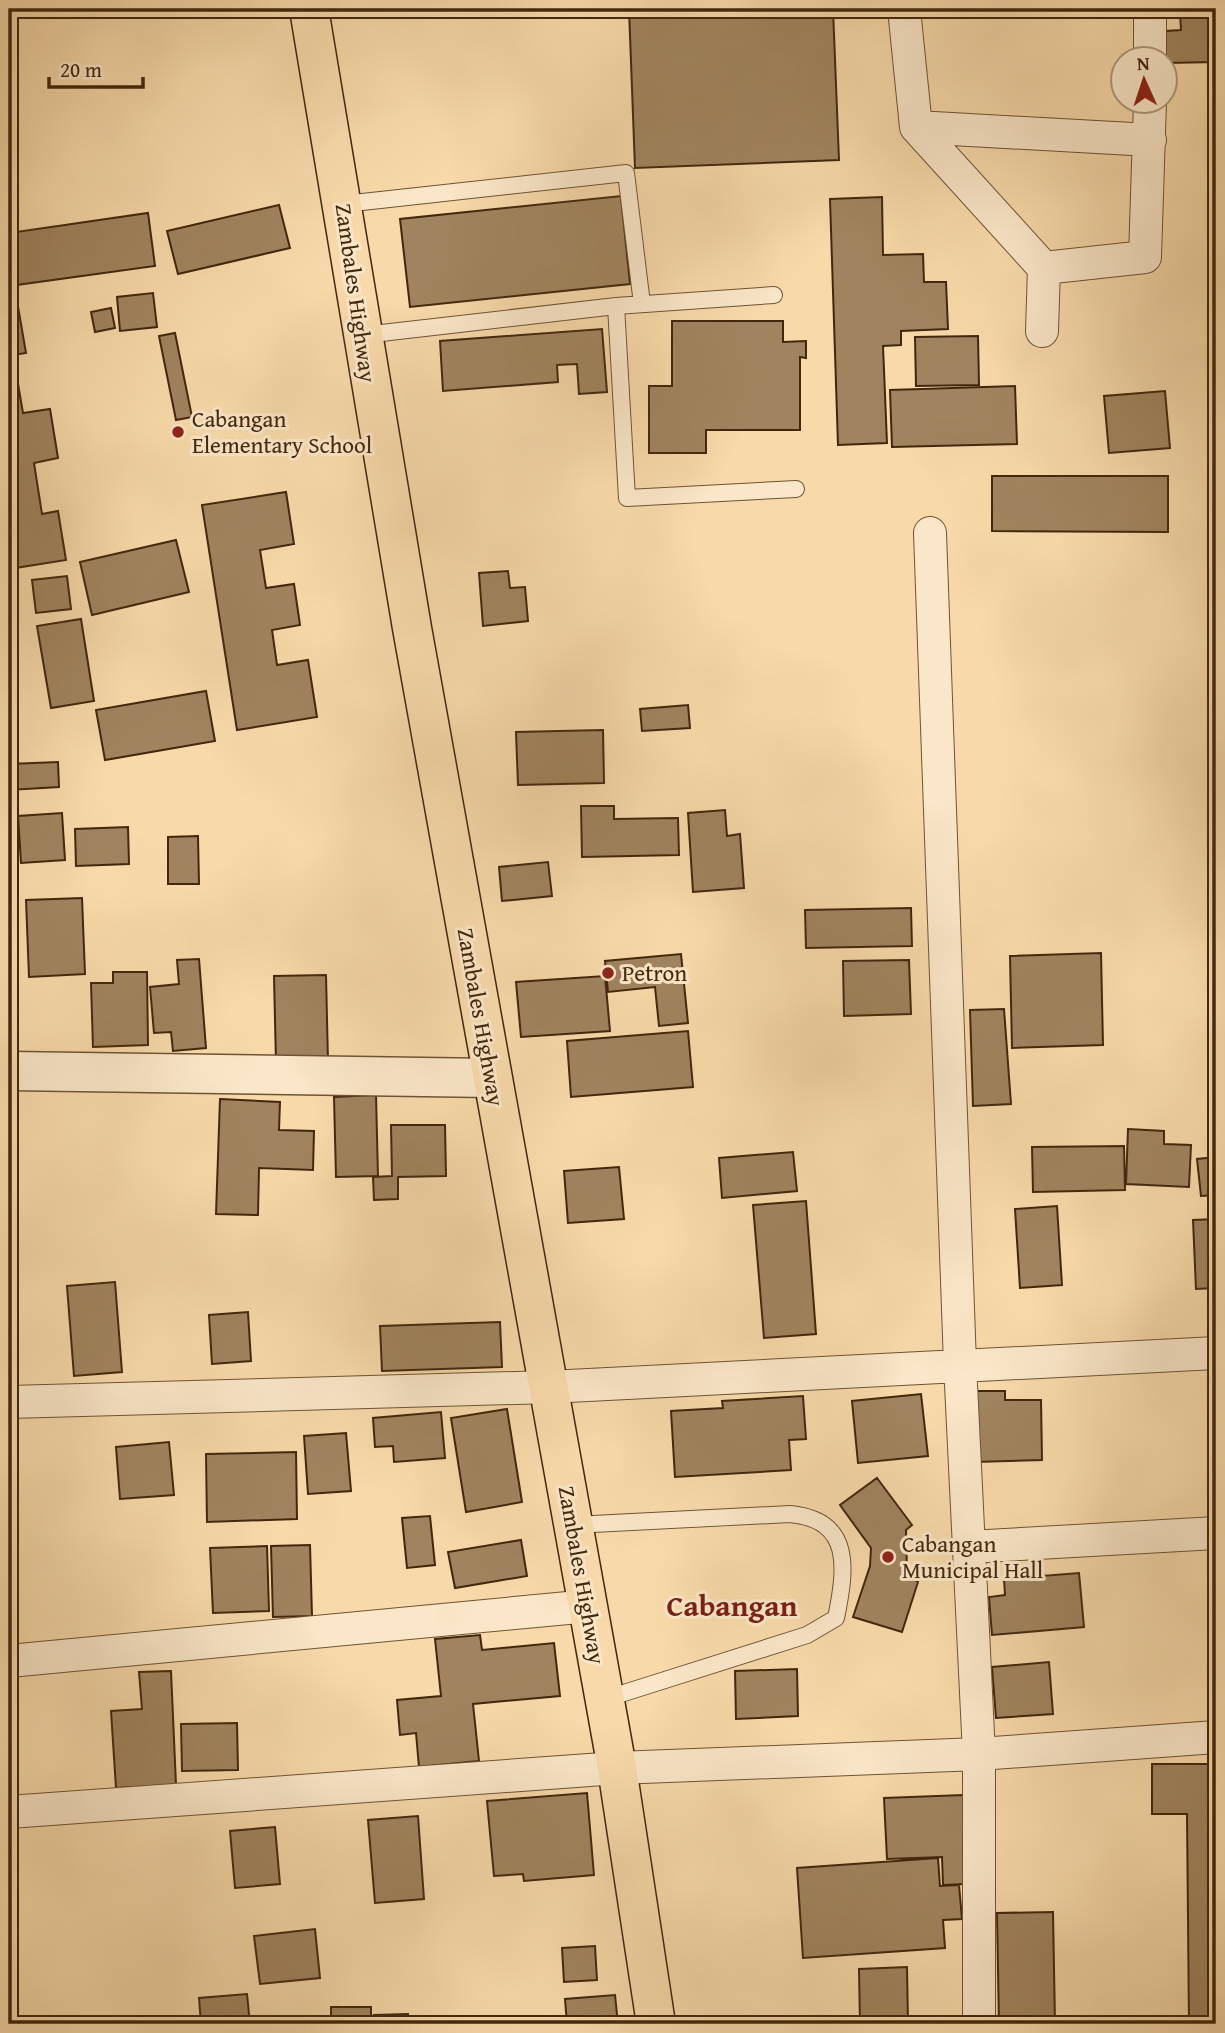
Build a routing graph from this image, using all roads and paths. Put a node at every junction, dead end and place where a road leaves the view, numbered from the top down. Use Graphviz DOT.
graph roads {
  1 [pos="309,9"];
  2 [pos="904,9"];
  3 [pos="1150,9"];
  4 [pos="1150,46"];
  5 [pos="1150,116"];
  6 [pos="916,127"];
  7 [pos="1150,140"];
  8 [pos="344,204"];
  9 [pos="1044,268"];
  10 [pos="774,295"];
  11 [pos="642,304"];
  12 [pos="616,306"];
  13 [pos="1042,331"];
  14 [pos="361,335"];
  15 [pos="796,489"];
  16 [pos="930,533"];
  17 [pos="9,1072"];
  18 [pos="492,1079"];
  19 [pos="1216,1353"];
  20 [pos="960,1364"];
  21 [pos="549,1387"];
  22 [pos="9,1402"];
  23 [pos="573,1525"];
  24 [pos="1216,1534"];
  25 [pos="969,1547"];
  26 [pos="589,1606"];
  27 [pos="9,1661"];
  28 [pos="604,1699"];
  29 [pos="1216,1737"];
  30 [pos="979,1754"];
  31 [pos="617,1768"];
  32 [pos="9,1812"];
  33 [pos="656,2024"];
  34 [pos="979,2024"];
  1 -- 8 [label="main road, Zambales Highway"];
  2 -- 6 [label="street"];
  3 -- 4 [label="street"];
  5 -- 7 [label="street"];
  6 -- 7 [label="street"];
  6 -- 9 [label="street"];
  7 -- 9 [label="street"];
  8 -- 11 [label="lane"];
  8 -- 14 [label="main road, Zambales Highway"];
  9 -- 13 [label="street"];
  10 -- 11 [label="lane"];
  11 -- 12 [label="lane"];
  12 -- 14 [label="lane"];
  12 -- 15 [label="lane"];
  14 -- 18 [label="main road, Zambales Highway"];
  16 -- 20 [label="street"];
  17 -- 18 [label="street"];
  18 -- 21 [label="main road, Zambales Highway"];
  19 -- 20 [label="street"];
  20 -- 21 [label="street"];
  20 -- 25 [label="street"];
  21 -- 22 [label="street"];
  21 -- 23 [label="main road, Zambales Highway"];
  23 -- 26 [label="main road, Zambales Highway"];
  23 -- 28 [label="lane"];
  24 -- 25 [label="street"];
  25 -- 30 [label="street"];
  26 -- 27 [label="street"];
  26 -- 28 [label="main road, Zambales Highway"];
  28 -- 31 [label="main road, Zambales Highway"];
  29 -- 30 [label="street"];
  30 -- 31 [label="street"];
  30 -- 34 [label="street"];
  31 -- 32 [label="street"];
  31 -- 33 [label="main road, Zambales Highway"];
}
